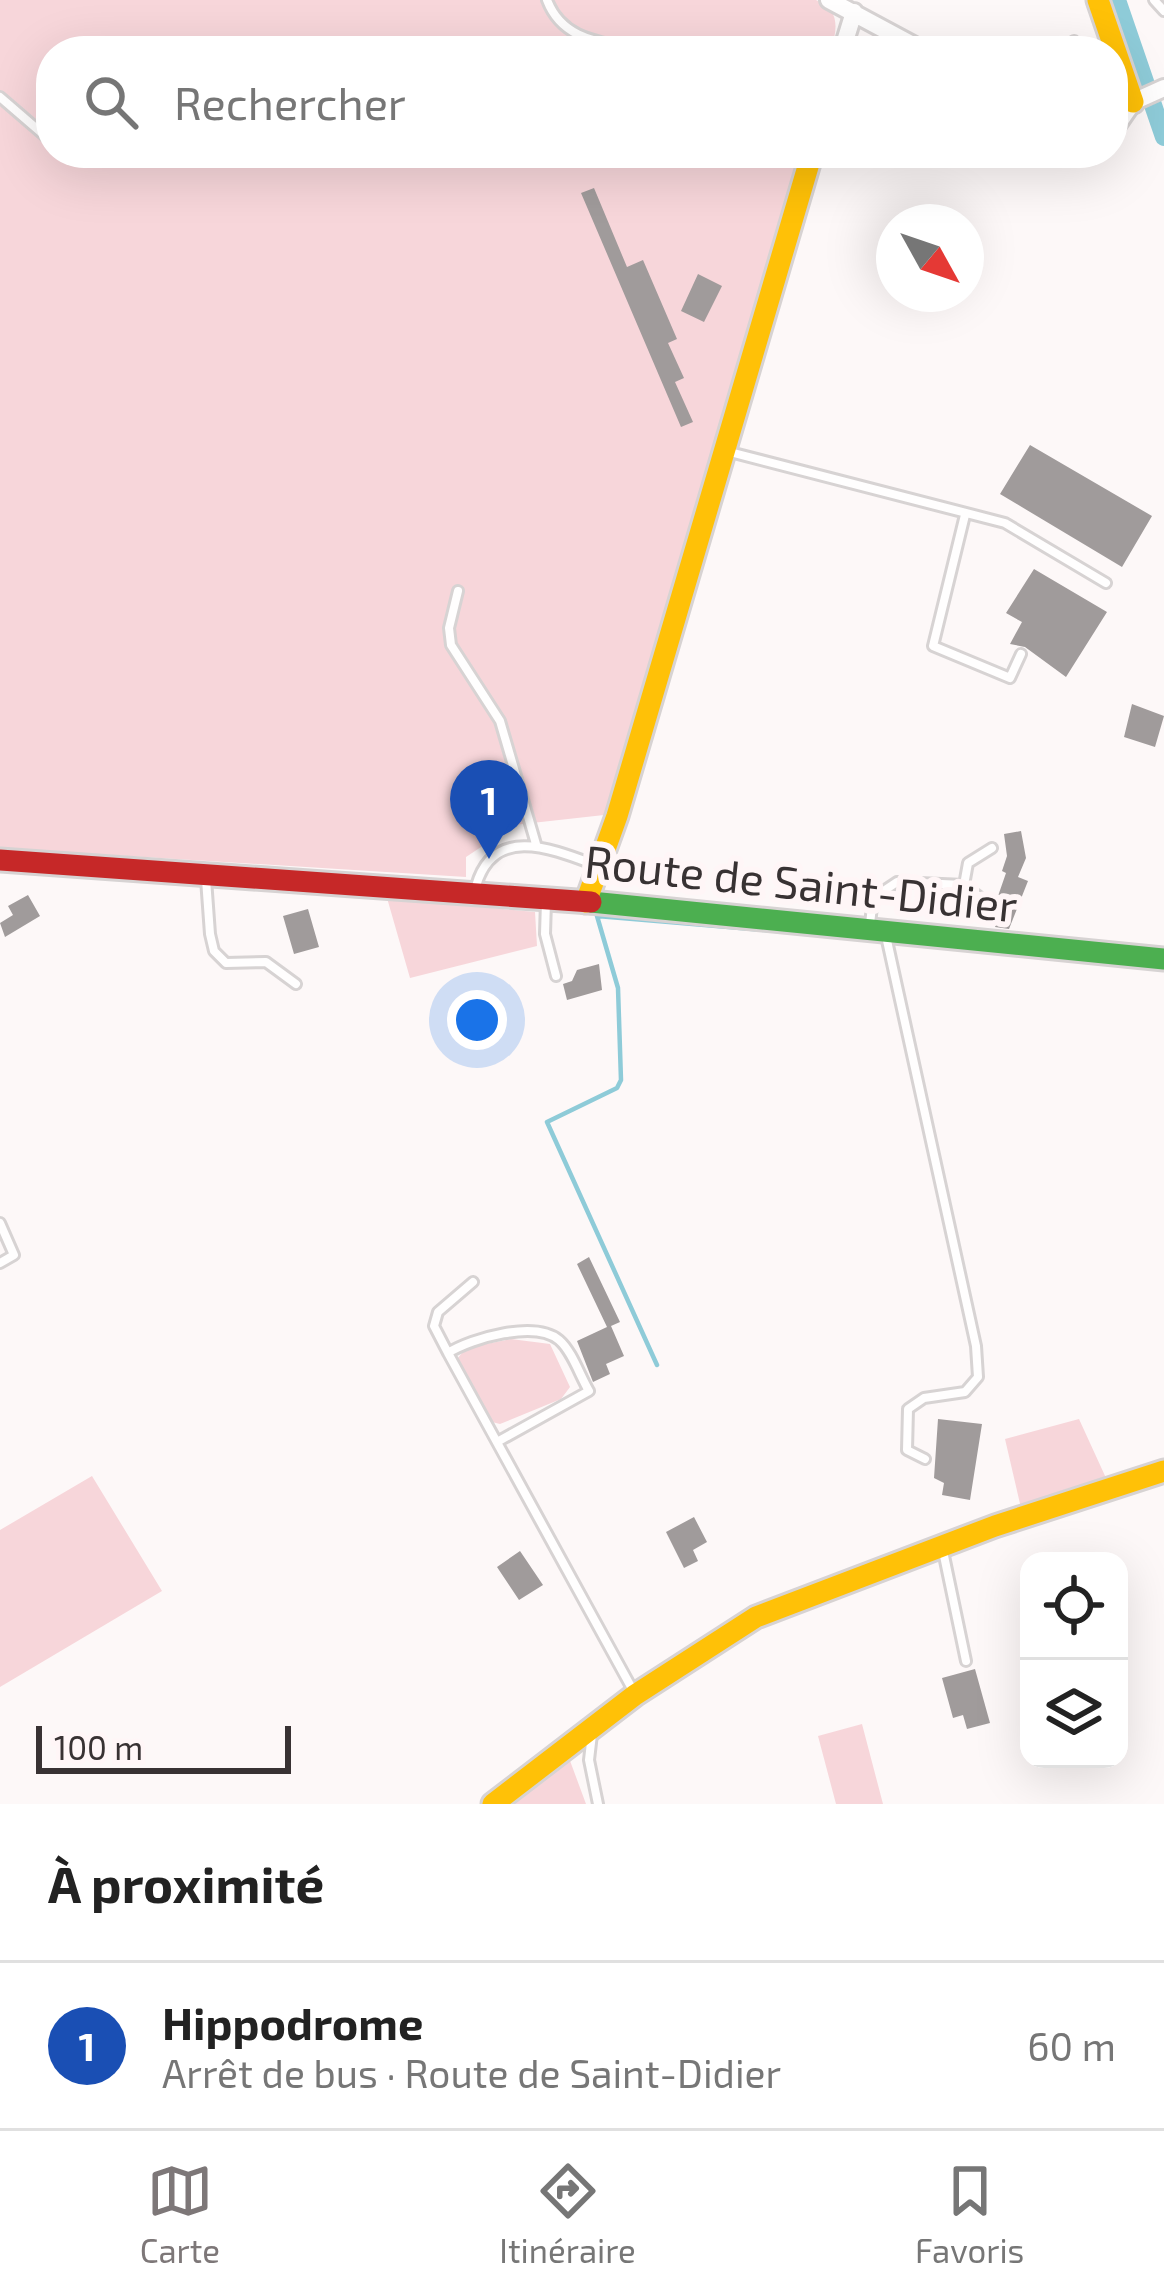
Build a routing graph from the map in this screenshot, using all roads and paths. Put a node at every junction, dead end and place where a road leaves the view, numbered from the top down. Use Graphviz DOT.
graph roads {
  1 [pos="547,0"];
  2 [pos="829,0"];
  3 [pos="1097,0"];
  4 [pos="1154,0"];
  5 [pos="1164,11"];
  6 [pos="854,12"];
  7 [pos="579,36"];
  8 [pos="847,36"];
  9 [pos="897,36"];
  10 [pos="1111,36"];
  11 [pos="1128,82"];
  12 [pos="1164,88"];
  13 [pos="0,97"];
  14 [pos="1135,100"];
  15 [pos="1128,110"];
  16 [pos="36,128"];
  17 [pos="808,168"];
  18 [pos="724,451"];
  19 [pos="965,515"];
  20 [pos="1106,583"];
  21 [pos="458,591"];
  22 [pos="1021,654"];
  23 [pos="536,844"];
  24 [pos="992,848"];
  25 [pos="0,860"];
  26 [pos="600,867"];
  27 [pos="206,872"];
  28 [pos="964,885"];
  29 [pos="476,891"];
  30 [pos="546,898"];
  31 [pos="586,902"];
  32 [pos="996,910"];
  33 [pos="877,929"];
  34 [pos="1164,959"];
  35 [pos="556,976"];
  36 [pos="296,984"];
  37 [pos="0,1223"];
  38 [pos="0,1263"];
  39 [pos="473,1282"];
  40 [pos="448,1353"];
  41 [pos="497,1442"];
  42 [pos="925,1459"];
  43 [pos="1164,1471"];
  44 [pos="941,1546"];
  45 [pos="966,1660"];
  46 [pos="635,1695"];
  47 [pos="592,1732"];
  48 [pos="494,1804"];
  49 [pos="598,1804"];
  1 -- 7 [label="lane"];
  2 -- 6 [label="street"];
  3 -- 10 [label="street"];
  4 -- 5 [label="lane"];
  6 -- 8 [label="street"];
  6 -- 9 [label="street"];
  11 -- 14 [label="street"];
  12 -- 14 [label="street"];
  13 -- 16 [label="lane"];
  14 -- 15 [label="street"];
  17 -- 18 [label="street"];
  18 -- 19 [label="lane"];
  18 -- 26 [label="street"];
  19 -- 20 [label="lane"];
  19 -- 22 [label="lane"];
  21 -- 23 [label="lane"];
  23 -- 26 [label="lane"];
  23 -- 29 [label="lane"];
  24 -- 28 [label="lane"];
  25 -- 27 [label="street, Route de Saint-Didier"];
  26 -- 31 [label="street"];
  27 -- 29 [label="street, Route de Saint-Didier"];
  27 -- 36 [label="lane"];
  28 -- 32 [label="lane"];
  28 -- 33 [label="lane"];
  29 -- 30 [label="street, Route de Saint-Didier"];
  30 -- 31 [label="street, Route de Saint-Didier"];
  30 -- 35 [label="lane"];
  31 -- 33 [label="street, Route de Saint-Didier"];
  33 -- 34 [label="street, Route de Saint-Didier"];
  33 -- 42 [label="lane"];
  37 -- 38 [label="lane"];
  39 -- 40 [label="lane"];
  40 -- 41 [label="lane"];
  40 -- 41 [label="lane"];
  41 -- 46 [label="lane"];
  43 -- 44 [label="street"];
  44 -- 45 [label="lane"];
  44 -- 46 [label="street"];
  46 -- 47 [label="street"];
  47 -- 48 [label="street"];
  47 -- 49 [label="lane"];
}
